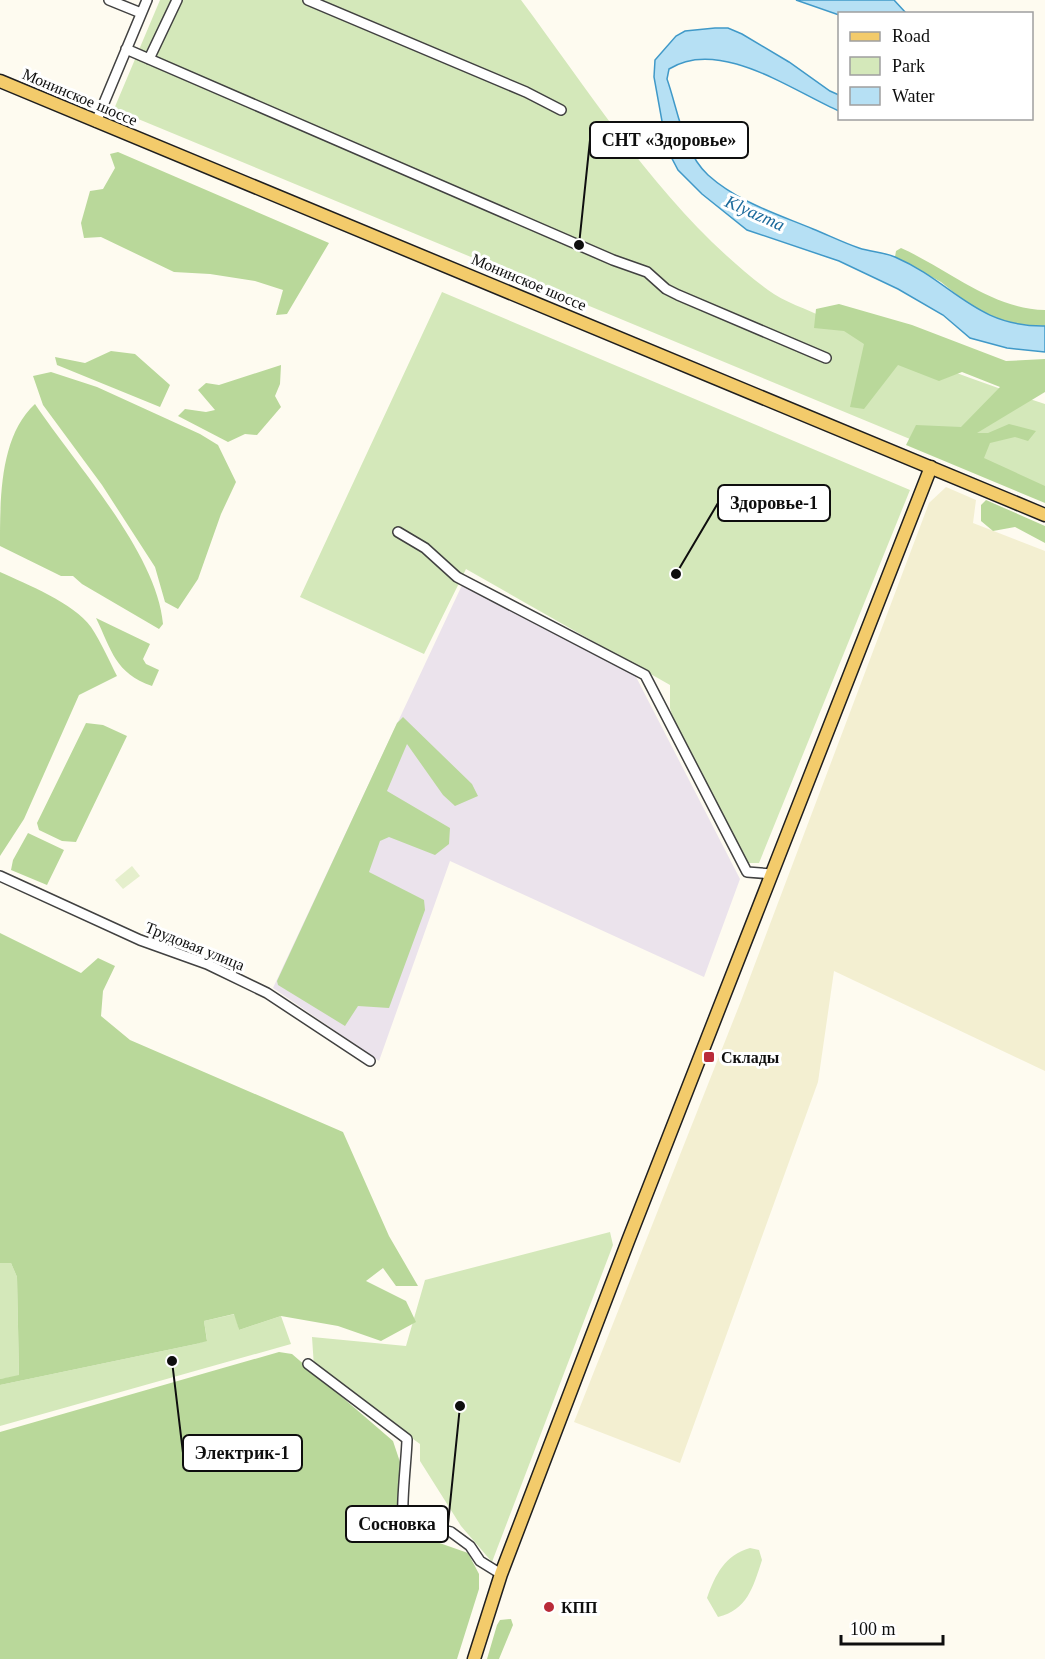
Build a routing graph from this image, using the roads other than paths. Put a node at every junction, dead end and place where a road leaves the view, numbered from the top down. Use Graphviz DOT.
graph roads {
  1 [pos="109,0"];
  2 [pos="147,0"];
  3 [pos="177,0"];
  4 [pos="308,0"];
  5 [pos="141,13"];
  6 [pos="126,49"];
  7 [pos="149,59"];
  8 [pos="0,81"];
  9 [pos="561,110"];
  10 [pos="96,122"];
  11 [pos="826,358"];
  12 [pos="932,467"];
  13 [pos="1045,515"];
  14 [pos="398,532"];
  15 [pos="772,874"];
  16 [pos="0,876"];
  17 [pos="370,1061"];
  18 [pos="308,1364"];
  19 [pos="501,1574"];
  20 [pos="474,1659"];
  1 -- 5 [label="street"];
  2 -- 5 [label="street"];
  3 -- 7 [label="street"];
  4 -- 9 [label="street"];
  5 -- 6 [label="street"];
  6 -- 7 [label="street"];
  6 -- 10 [label="street"];
  7 -- 11 [label="street"];
  8 -- 10 [label="main road, Монинское шоссе"];
  10 -- 12 [label="main road, Монинское шоссе"];
  12 -- 13 [label="main road, Монинское шоссе"];
  12 -- 15 [label="main road"];
  14 -- 15 [label="street"];
  15 -- 19 [label="main road"];
  16 -- 17 [label="street, Трудовая улица"];
  18 -- 19 [label="street"];
  19 -- 20 [label="main road"];
}
